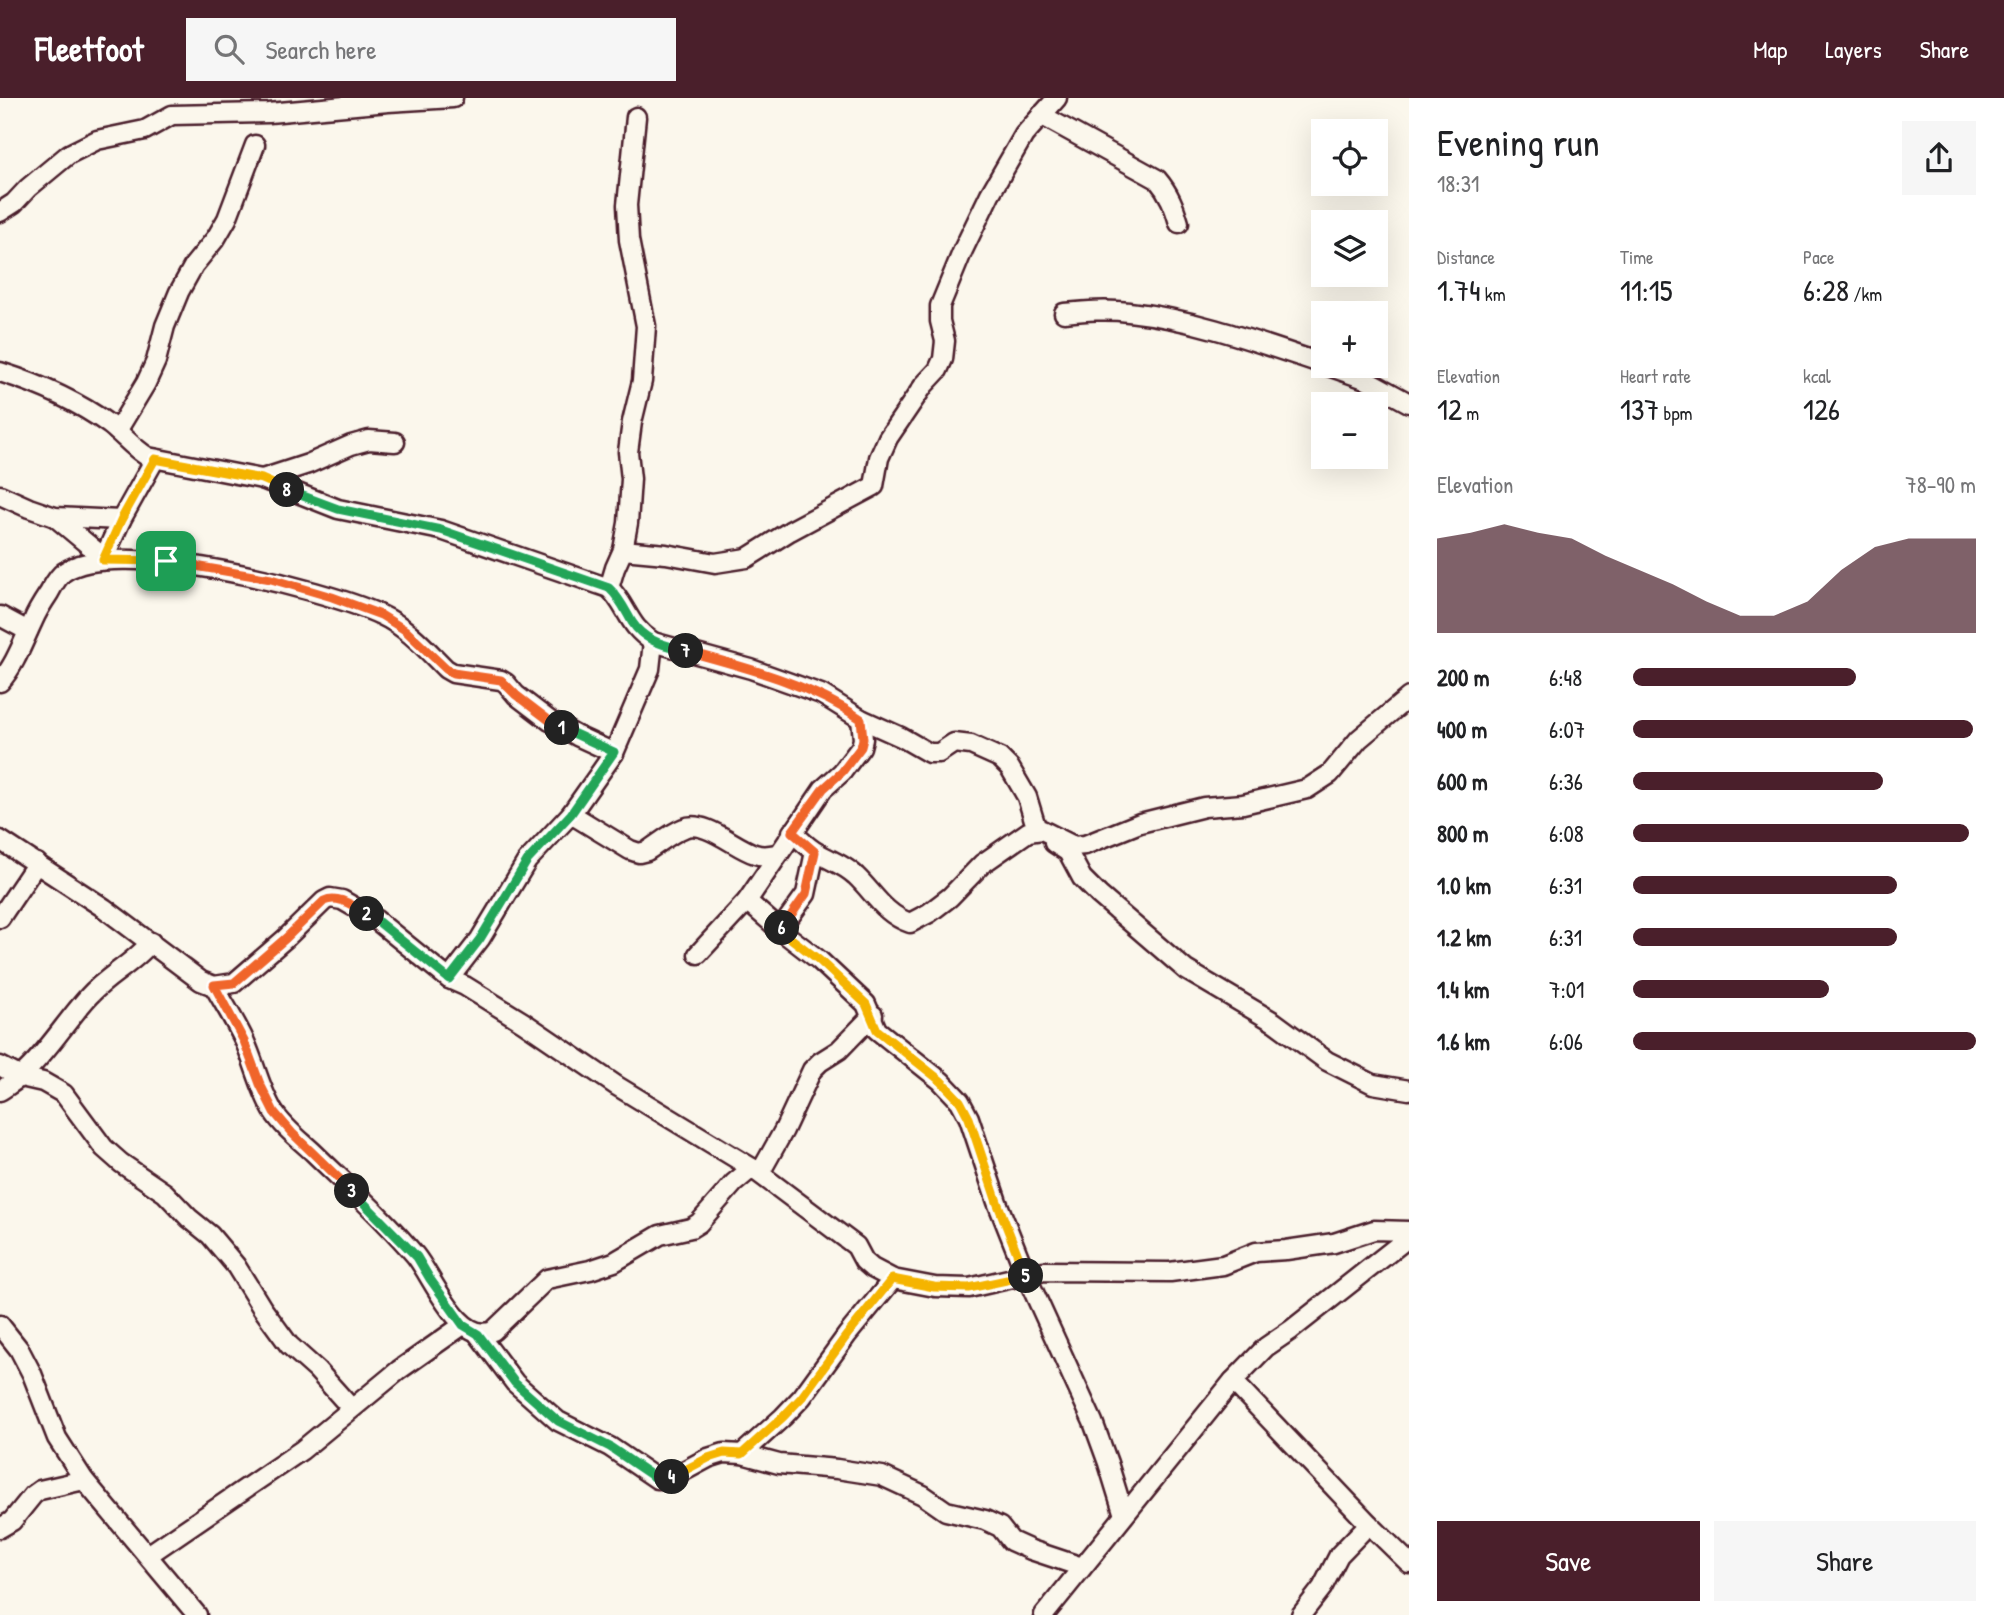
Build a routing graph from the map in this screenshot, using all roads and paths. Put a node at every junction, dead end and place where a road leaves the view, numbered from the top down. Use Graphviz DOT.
graph roads {
  1 [pos="453,98"];
  2 [pos="1058,98"];
  3 [pos="388,100"];
  4 [pos="1041,115"];
  5 [pos="636,117"];
  6 [pos="255,145"];
  7 [pos="0,212"];
  8 [pos="1179,223"];
  9 [pos="1064,313"];
  10 [pos="1311,360"];
  11 [pos="0,372"];
  12 [pos="1362,378"];
  13 [pos="1409,403"];
  14 [pos="117,431"];
  15 [pos="395,442"];
  16 [pos="155,459"];
  17 [pos="262,479"];
  18 [pos="0,495"];
  19 [pos="54,517"];
  20 [pos="121,520"];
  21 [pos="623,550"];
  22 [pos="103,559"];
  23 [pos="609,588"];
  24 [pos="0,616"];
  25 [pos="28,631"];
  26 [pos="653,642"];
  27 [pos="0,682"];
  28 [pos="1409,696"];
  29 [pos="861,719"];
  30 [pos="614,752"];
  31 [pos="571,814"];
  32 [pos="1042,831"];
  33 [pos="792,832"];
  34 [pos="0,840"];
  35 [pos="815,852"];
  36 [pos="777,854"];
  37 [pos="37,863"];
  38 [pos="747,901"];
  39 [pos="0,918"];
  40 [pos="780,930"];
  41 [pos="151,942"];
  42 [pos="698,954"];
  43 [pos="449,979"];
  44 [pos="214,985"];
  45 [pos="873,1016"];
  46 [pos="0,1066"];
  47 [pos="21,1077"];
  48 [pos="1409,1090"];
  49 [pos="0,1091"];
  50 [pos="756,1170"];
  51 [pos="1409,1231"];
  52 [pos="1409,1237"];
  53 [pos="1027,1275"];
  54 [pos="892,1279"];
  55 [pos="470,1329"];
  56 [pos="4,1337"];
  57 [pos="1233,1381"];
  58 [pos="351,1408"];
  59 [pos="742,1454"];
  60 [pos="84,1480"];
  61 [pos="1124,1515"];
  62 [pos="1369,1524"];
  63 [pos="0,1528"];
  64 [pos="148,1555"];
  65 [pos="1409,1563"];
  66 [pos="1082,1567"];
  67 [pos="197,1615"];
  68 [pos="1044,1615"];
  69 [pos="1301,1615"];
  1 -- 3 [label="street"];
  2 -- 4 [label="street"];
  3 -- 7 [label="street"];
  4 -- 8 [label="street"];
  4 -- 21 [label="street"];
  5 -- 21 [label="street"];
  6 -- 14 [label="street"];
  9 -- 10 [label="street"];
  11 -- 14 [label="street"];
  12 -- 13 [label="street"];
  14 -- 16 [label="street"];
  15 -- 17 [label="street"];
  16 -- 17 [label="street"];
  16 -- 20 [label="street"];
  17 -- 23 [label="street"];
  18 -- 19 [label="street"];
  19 -- 20 [label="street"];
  19 -- 22 [label="street"];
  20 -- 22 [label="street"];
  21 -- 23 [label="street"];
  22 -- 25 [label="street"];
  22 -- 30 [label="street"];
  23 -- 26 [label="street"];
  24 -- 25 [label="street"];
  25 -- 27 [label="street"];
  26 -- 29 [label="street"];
  26 -- 30 [label="street"];
  28 -- 32 [label="street"];
  29 -- 32 [label="street"];
  29 -- 33 [label="street"];
  30 -- 31 [label="street"];
  31 -- 36 [label="street"];
  31 -- 43 [label="street"];
  32 -- 35 [label="street"];
  32 -- 48 [label="street"];
  33 -- 35 [label="street"];
  33 -- 36 [label="street"];
  34 -- 37 [label="street"];
  35 -- 40 [label="street"];
  36 -- 38 [label="street"];
  37 -- 39 [label="street"];
  37 -- 41 [label="street"];
  38 -- 40 [label="street"];
  38 -- 42 [label="street"];
  40 -- 45 [label="street"];
  41 -- 44 [label="street"];
  41 -- 47 [label="street"];
  43 -- 44 [label="street"];
  43 -- 50 [label="street"];
  44 -- 55 [label="street"];
  45 -- 50 [label="street"];
  45 -- 53 [label="street"];
  46 -- 47 [label="street"];
  47 -- 49 [label="street"];
  47 -- 58 [label="street"];
  50 -- 54 [label="street"];
  50 -- 55 [label="street"];
  51 -- 53 [label="street"];
  52 -- 57 [label="street"];
  53 -- 54 [label="street"];
  53 -- 61 [label="street"];
  54 -- 59 [label="street"];
  55 -- 58 [label="street"];
  55 -- 59 [label="street"];
  56 -- 60 [label="street"];
  57 -- 61 [label="street"];
  57 -- 62 [label="street"];
  58 -- 64 [label="street"];
  59 -- 66 [label="street"];
  60 -- 63 [label="street"];
  60 -- 64 [label="street"];
  61 -- 66 [label="street"];
  62 -- 65 [label="street"];
  62 -- 69 [label="street"];
  64 -- 67 [label="street"];
  66 -- 68 [label="street"];
}
